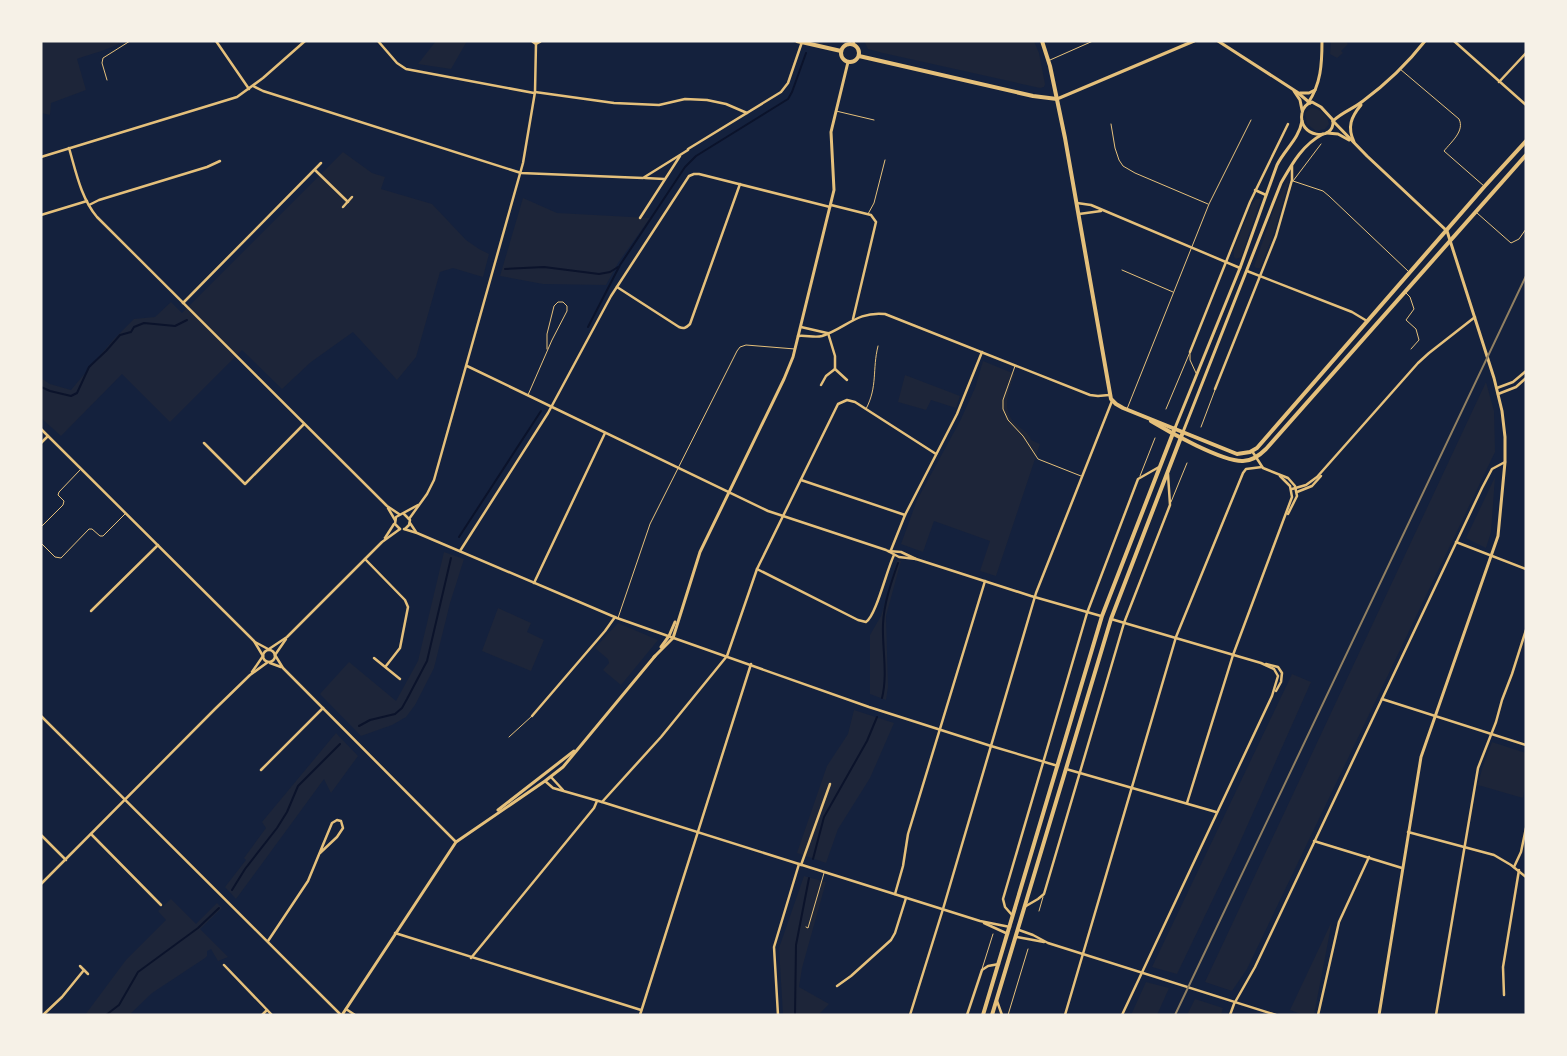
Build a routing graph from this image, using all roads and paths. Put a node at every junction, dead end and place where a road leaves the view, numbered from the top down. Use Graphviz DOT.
graph roads {
  1 [pos="130,41"];
  2 [pos="216,41"];
  3 [pos="305,41"];
  4 [pos="378,41"];
  5 [pos="1042,41"];
  6 [pos="1093,41"];
  7 [pos="1193,41"];
  8 [pos="1218,41"];
  9 [pos="1223,41"];
  10 [pos="1322,41"];
  11 [pos="1426,41"];
  12 [pos="1454,41"];
  13 [pos="537,42"];
  14 [pos="799,42"];
  15 [pos="854,43"];
  16 [pos="1228,48"];
  17 [pos="842,51"];
  18 [pos="1526,53"];
  19 [pos="859,56"];
  20 [pos="1049,60"];
  21 [pos="848,62"];
  22 [pos="1400,69"];
  23 [pos="107,80"];
  24 [pos="1499,82"];
  25 [pos="253,86"];
  26 [pos="1316,88"];
  27 [pos="249,89"];
  28 [pos="1293,89"];
  29 [pos="534,92"];
  30 [pos="1057,98"];
  31 [pos="1365,99"];
  32 [pos="1309,103"];
  33 [pos="1526,105"];
  34 [pos="836,111"];
  35 [pos="1302,111"];
  36 [pos="747,114"];
  37 [pos="874,120"];
  38 [pos="1251,120"];
  39 [pos="1302,121"];
  40 [pos="1333,121"];
  41 [pos="1111,124"];
  42 [pos="1288,124"];
  43 [pos="1324,134"];
  44 [pos="1526,141"];
  45 [pos="1321,144"];
  46 [pos="69,148"];
  47 [pos="1359,148"];
  48 [pos="688,150"];
  49 [pos="1526,155"];
  50 [pos="41,157"];
  51 [pos="885,160"];
  52 [pos="220,161"];
  53 [pos="1293,162"];
  54 [pos="321,163"];
  55 [pos="315,170"];
  56 [pos="521,173"];
  57 [pos="643,178"];
  58 [pos="665,179"];
  59 [pos="1292,181"];
  60 [pos="740,184"];
  61 [pos="1484,187"];
  62 [pos="1255,190"];
  63 [pos="1266,195"];
  64 [pos="352,197"];
  65 [pos="348,202"];
  66 [pos="88,203"];
  67 [pos="1076,204"];
  68 [pos="1209,204"];
  69 [pos="831,206"];
  70 [pos="343,207"];
  71 [pos="1102,211"];
  72 [pos="1474,211"];
  73 [pos="867,214"];
  74 [pos="1078,214"];
  75 [pos="41,215"];
  76 [pos="640,218"];
  77 [pos="1526,229"];
  78 [pos="1447,231"];
  79 [pos="1450,239"];
  80 [pos="1191,248"];
  81 [pos="1226,263"];
  82 [pos="1240,268"];
  83 [pos="1122,270"];
  84 [pos="1247,271"];
  85 [pos="1410,273"];
  86 [pos="1260,276"];
  87 [pos="617,287"];
  88 [pos="1174,292"];
  89 [pos="1404,292"];
  90 [pos="183,302"];
  91 [pos="1475,317"];
  92 [pos="853,319"];
  93 [pos="1368,322"];
  94 [pos="800,326"];
  95 [pos="828,333"];
  96 [pos="798,336"];
  97 [pos="878,346"];
  98 [pos="795,349"];
  99 [pos="1411,349"];
  100 [pos="548,350"];
  101 [pos="982,352"];
  102 [pos="1190,352"];
  103 [pos="1015,365"];
  104 [pos="466,366"];
  105 [pos="835,368"];
  106 [pos="1526,371"];
  107 [pos="1196,377"];
  108 [pos="1526,378"];
  109 [pos="846,380"];
  110 [pos="1518,385"];
  111 [pos="821,386"];
  112 [pos="1524,386"];
  113 [pos="1497,388"];
  114 [pos="1215,389"];
  115 [pos="1498,394"];
  116 [pos="528,395"];
  117 [pos="1109,395"];
  118 [pos="1112,401"];
  119 [pos="552,406"];
  120 [pos="865,409"];
  121 [pos="1127,410"];
  122 [pos="1166,410"];
  123 [pos="1145,418"];
  124 [pos="304,424"];
  125 [pos="1201,427"];
  126 [pos="1175,428"];
  127 [pos="41,429"];
  128 [pos="1183,432"];
  129 [pos="605,433"];
  130 [pos="1172,434"];
  131 [pos="48,436"];
  132 [pos="1155,438"];
  133 [pos="1181,439"];
  134 [pos="41,442"];
  135 [pos="204,443"];
  136 [pos="1252,451"];
  137 [pos="936,454"];
  138 [pos="1256,457"];
  139 [pos="1505,462"];
  140 [pos="1187,463"];
  141 [pos="1160,466"];
  142 [pos="1327,466"];
  143 [pos="1262,467"];
  144 [pos="678,468"];
  145 [pos="81,469"];
  146 [pos="1168,472"];
  147 [pos="1082,476"];
  148 [pos="1138,479"];
  149 [pos="801,480"];
  150 [pos="1294,489"];
  151 [pos="729,492"];
  152 [pos="1297,492"];
  153 [pos="1293,493"];
  154 [pos="419,504"];
  155 [pos="1170,505"];
  156 [pos="387,506"];
  157 [pos="126,514"];
  158 [pos="399,514"];
  159 [pos="404,514"];
  160 [pos="905,515"];
  161 [pos="783,517"];
  162 [pos="395,521"];
  163 [pos="410,521"];
  164 [pos="1283,524"];
  165 [pos="41,526"];
  166 [pos="400,529"];
  167 [pos="404,529"];
  168 [pos="417,533"];
  169 [pos="382,542"];
  170 [pos="1456,542"];
  171 [pos="41,543"];
  172 [pos="158,545"];
  173 [pos="886,550"];
  174 [pos="460,551"];
  175 [pos="890,551"];
  176 [pos="894,555"];
  177 [pos="1492,556"];
  178 [pos="365,559"];
  179 [pos="916,559"];
  180 [pos="756,569"];
  181 [pos="1526,570"];
  182 [pos="985,582"];
  183 [pos="534,583"];
  184 [pos="1035,598"];
  185 [pos="91,611"];
  186 [pos="1087,613"];
  187 [pos="1102,616"];
  188 [pos="616,618"];
  189 [pos="1111,619"];
  190 [pos="1124,623"];
  191 [pos="1526,630"];
  192 [pos="287,637"];
  193 [pos="671,637"];
  194 [pos="1176,637"];
  195 [pos="254,641"];
  196 [pos="269,650"];
  197 [pos="275,655"];
  198 [pos="1233,655"];
  199 [pos="263,656"];
  200 [pos="727,656"];
  201 [pos="374,658"];
  202 [pos="268,662"];
  203 [pos="1261,663"];
  204 [pos="750,664"];
  205 [pos="386,666"];
  206 [pos="283,668"];
  207 [pos="250,675"];
  208 [pos="400,679"];
  209 [pos="1272,696"];
  210 [pos="1382,699"];
  211 [pos="323,708"];
  212 [pos="41,716"];
  213 [pos="532,716"];
  214 [pos="1436,716"];
  215 [pos="940,729"];
  216 [pos="1491,733"];
  217 [pos="509,737"];
  218 [pos="582,744"];
  219 [pos="1526,745"];
  220 [pos="991,746"];
  221 [pos="1043,762"];
  222 [pos="1058,766"];
  223 [pos="1066,769"];
  224 [pos="261,770"];
  225 [pos="1079,773"];
  226 [pos="542,777"];
  227 [pos="551,777"];
  228 [pos="545,781"];
  229 [pos="830,784"];
  230 [pos="1132,788"];
  231 [pos="564,791"];
  232 [pos="125,800"];
  233 [pos="597,801"];
  234 [pos="602,802"];
  235 [pos="1187,803"];
  236 [pos="1216,813"];
  237 [pos="490,817"];
  238 [pos="1526,828"];
  239 [pos="697,832"];
  240 [pos="1408,832"];
  241 [pos="91,834"];
  242 [pos="41,835"];
  243 [pos="456,842"];
  244 [pos="1314,842"];
  245 [pos="1464,847"];
  246 [pos="320,853"];
  247 [pos="1368,857"];
  248 [pos="66,860"];
  249 [pos="800,865"];
  250 [pos="1514,867"];
  251 [pos="1402,868"];
  252 [pos="1518,870"];
  253 [pos="824,872"];
  254 [pos="1526,877"];
  255 [pos="41,884"];
  256 [pos="895,894"];
  257 [pos="1044,894"];
  258 [pos="906,898"];
  259 [pos="161,905"];
  260 [pos="1026,906"];
  261 [pos="943,909"];
  262 [pos="1039,911"];
  263 [pos="1013,916"];
  264 [pos="980,921"];
  265 [pos="806,927"];
  266 [pos="1010,927"];
  267 [pos="1019,930"];
  268 [pos="395,933"];
  269 [pos="993,934"];
  270 [pos="1008,934"];
  271 [pos="1017,937"];
  272 [pos="268,941"];
  273 [pos="1048,943"];
  274 [pos="1028,949"];
  275 [pos="1083,954"];
  276 [pos="471,958"];
  277 [pos="999,964"];
  278 [pos="224,965"];
  279 [pos="80,966"];
  280 [pos="84,970"];
  281 [pos="981,972"];
  282 [pos="1141,972"];
  283 [pos="88,974"];
  284 [pos="838,986"];
  285 [pos="1504,995"];
  286 [pos="997,1001"];
  287 [pos="1235,1002"];
  288 [pos="346,1008"];
  289 [pos="267,1010"];
  290 [pos="641,1010"];
  291 [pos="43,1015"];
  292 [pos="262,1015"];
  293 [pos="272,1015"];
  294 [pos="342,1015"];
  295 [pos="355,1015"];
  296 [pos="640,1015"];
  297 [pos="778,1015"];
  298 [pos="910,1015"];
  299 [pos="967,1015"];
  300 [pos="983,1015"];
  301 [pos="992,1015"];
  302 [pos="1002,1015"];
  303 [pos="1008,1015"];
  304 [pos="1065,1015"];
  305 [pos="1122,1015"];
  306 [pos="1230,1015"];
  307 [pos="1276,1015"];
  308 [pos="1318,1015"];
  309 [pos="1379,1015"];
  310 [pos="1436,1015"];
  1 -- 23 [label="lane"];
  2 -- 27 [label="street"];
  3 -- 25 [label="street"];
  4 -- 29 [label="street"];
  5 -- 20 [label="main road"];
  6 -- 20 [label="lane"];
  7 -- 30 [label="street"];
  8 -- 16 [label="street"];
  9 -- 16 [label="street"];
  10 -- 26 [label="street"];
  11 -- 22 [label="street"];
  12 -- 24 [label="street"];
  13 -- 29 [label="street"];
  14 -- 17 [label="main road"];
  14 -- 36 [label="street"];
  15 -- 17 [label="main road"];
  15 -- 19 [label="main road"];
  16 -- 28 [label="street"];
  17 -- 21 [label="main road"];
  18 -- 24 [label="street"];
  19 -- 21 [label="main road"];
  19 -- 30 [label="main road"];
  20 -- 30 [label="main road"];
  21 -- 34 [label="street"];
  22 -- 31 [label="street"];
  22 -- 61 [label="lane"];
  24 -- 33 [label="street"];
  25 -- 27 [label="street"];
  25 -- 56 [label="street"];
  26 -- 28 [label="street"];
  26 -- 32 [label="street"];
  27 -- 46 [label="street"];
  28 -- 32 [label="street"];
  28 -- 35 [label="street"];
  29 -- 36 [label="street"];
  29 -- 56 [label="street"];
  30 -- 67 [label="main road"];
  31 -- 40 [label="street"];
  31 -- 47 [label="street"];
  32 -- 35 [label="street"];
  32 -- 40 [label="street"];
  34 -- 37 [label="lane"];
  34 -- 69 [label="street"];
  35 -- 39 [label="street"];
  36 -- 48 [label="street"];
  38 -- 68 [label="lane"];
  39 -- 43 [label="street"];
  39 -- 63 [label="street"];
  40 -- 43 [label="street"];
  40 -- 47 [label="street"];
  41 -- 68 [label="lane"];
  42 -- 62 [label="street"];
  43 -- 47 [label="street"];
  43 -- 53 [label="street"];
  44 -- 61 [label="main road"];
  45 -- 59 [label="lane"];
  46 -- 50 [label="street"];
  46 -- 66 [label="street"];
  47 -- 78 [label="street"];
  48 -- 57 [label="street"];
  48 -- 58 [label="street"];
  49 -- 72 [label="main road"];
  51 -- 73 [label="lane"];
  52 -- 66 [label="street"];
  53 -- 59 [label="street"];
  53 -- 84 [label="street"];
  54 -- 55 [label="street"];
  55 -- 65 [label="street"];
  55 -- 90 [label="street"];
  56 -- 57 [label="street"];
  56 -- 104 [label="street"];
  57 -- 58 [label="street"];
  58 -- 76 [label="street"];
  59 -- 85 [label="lane"];
  59 -- 86 [label="street"];
  60 -- 69 [label="street"];
  60 -- 87 [label="street"];
  60 -- 87 [label="street"];
  61 -- 78 [label="main road"];
  62 -- 63 [label="street"];
  62 -- 81 [label="street"];
  63 -- 82 [label="street"];
  64 -- 65 [label="street"];
  65 -- 70 [label="street"];
  66 -- 75 [label="street"];
  66 -- 90 [label="street"];
  67 -- 71 [label="street"];
  67 -- 74 [label="main road"];
  68 -- 80 [label="lane"];
  69 -- 73 [label="street"];
  69 -- 94 [label="street"];
  71 -- 74 [label="street"];
  71 -- 80 [label="street"];
  72 -- 77 [label="lane"];
  72 -- 79 [label="main road"];
  73 -- 92 [label="street"];
  74 -- 117 [label="main road"];
  78 -- 79 [label="street"];
  78 -- 85 [label="main road"];
  79 -- 89 [label="main road"];
  79 -- 91 [label="street"];
  80 -- 81 [label="street"];
  80 -- 88 [label="lane"];
  81 -- 82 [label="street"];
  81 -- 102 [label="street"];
  82 -- 107 [label="street"];
  83 -- 88 [label="lane"];
  84 -- 86 [label="street"];
  84 -- 128 [label="street"];
  85 -- 93 [label="main road"];
  86 -- 93 [label="street"];
  86 -- 114 [label="street"];
  87 -- 119 [label="street"];
  88 -- 121 [label="lane"];
  89 -- 99 [label="lane"];
  89 -- 138 [label="main road"];
  90 -- 124 [label="street"];
  91 -- 113 [label="street"];
  91 -- 142 [label="street"];
  92 -- 95 [label="street"];
  92 -- 101 [label="street"];
  93 -- 136 [label="main road"];
  94 -- 95 [label="street"];
  94 -- 96 [label="street"];
  95 -- 96 [label="street"];
  95 -- 105 [label="street"];
  96 -- 98 [label="street"];
  97 -- 120 [label="lane"];
  98 -- 144 [label="lane"];
  98 -- 151 [label="street"];
  100 -- 100 [label="lane"];
  100 -- 116 [label="lane"];
  101 -- 103 [label="street"];
  101 -- 137 [label="street"];
  102 -- 107 [label="lane"];
  102 -- 122 [label="lane"];
  103 -- 117 [label="street"];
  103 -- 147 [label="lane"];
  104 -- 116 [label="street"];
  104 -- 154 [label="street"];
  105 -- 109 [label="street"];
  105 -- 111 [label="street"];
  106 -- 113 [label="street"];
  107 -- 126 [label="street"];
  108 -- 110 [label="street"];
  110 -- 112 [label="street"];
  110 -- 115 [label="street"];
  113 -- 115 [label="street"];
  114 -- 125 [label="lane"];
  115 -- 139 [label="street"];
  116 -- 119 [label="street"];
  117 -- 118 [label="main road"];
  118 -- 121 [label="main road"];
  118 -- 147 [label="street"];
  119 -- 129 [label="street"];
  119 -- 174 [label="street"];
  120 -- 137 [label="street"];
  120 -- 149 [label="street"];
  121 -- 123 [label="main road"];
  123 -- 126 [label="main road"];
  123 -- 130 [label="main road"];
  124 -- 135 [label="street"];
  124 -- 156 [label="street"];
  126 -- 128 [label="main road"];
  126 -- 130 [label="main road"];
  127 -- 131 [label="street"];
  128 -- 133 [label="main road"];
  128 -- 136 [label="main road"];
  129 -- 144 [label="street"];
  129 -- 183 [label="street"];
  130 -- 133 [label="main road"];
  130 -- 141 [label="main road"];
  131 -- 134 [label="street"];
  131 -- 145 [label="street"];
  132 -- 148 [label="lane"];
  133 -- 138 [label="main road"];
  133 -- 146 [label="main road"];
  136 -- 138 [label="street"];
  137 -- 160 [label="street"];
  138 -- 143 [label="street"];
  139 -- 170 [label="street"];
  139 -- 177 [label="street"];
  140 -- 155 [label="lane"];
  141 -- 148 [label="street"];
  141 -- 187 [label="main road"];
  142 -- 150 [label="street"];
  142 -- 152 [label="street"];
  143 -- 150 [label="street"];
  143 -- 194 [label="street"];
  144 -- 151 [label="street"];
  144 -- 188 [label="lane"];
  145 -- 157 [label="street"];
  145 -- 165 [label="lane"];
  146 -- 155 [label="street"];
  146 -- 189 [label="main road"];
  147 -- 184 [label="street"];
  148 -- 186 [label="street"];
  149 -- 160 [label="street"];
  149 -- 161 [label="street"];
  150 -- 152 [label="street"];
  150 -- 153 [label="street"];
  151 -- 161 [label="street"];
  151 -- 193 [label="street"];
  152 -- 153 [label="street"];
  152 -- 164 [label="street"];
  153 -- 164 [label="street"];
  154 -- 159 [label="street"];
  154 -- 163 [label="street"];
  155 -- 190 [label="street"];
  156 -- 158 [label="street"];
  156 -- 162 [label="street"];
  157 -- 171 [label="lane"];
  157 -- 172 [label="street"];
  158 -- 159 [label="street"];
  158 -- 162 [label="street"];
  159 -- 163 [label="street"];
  160 -- 175 [label="street"];
  161 -- 173 [label="street"];
  161 -- 180 [label="street"];
  162 -- 166 [label="street"];
  162 -- 169 [label="street"];
  163 -- 167 [label="street"];
  163 -- 168 [label="street"];
  164 -- 198 [label="street"];
  166 -- 167 [label="street"];
  166 -- 169 [label="street"];
  167 -- 168 [label="street"];
  168 -- 174 [label="street"];
  169 -- 178 [label="street"];
  170 -- 177 [label="street"];
  170 -- 210 [label="street"];
  172 -- 185 [label="street"];
  172 -- 195 [label="street"];
  173 -- 175 [label="street"];
  173 -- 176 [label="street"];
  174 -- 183 [label="street"];
  175 -- 179 [label="street"];
  176 -- 179 [label="street"];
  176 -- 180 [label="street"];
  177 -- 181 [label="street"];
  177 -- 214 [label="street"];
  178 -- 192 [label="street"];
  178 -- 205 [label="street"];
  179 -- 182 [label="street"];
  180 -- 200 [label="street"];
  182 -- 184 [label="street"];
  182 -- 215 [label="street"];
  183 -- 188 [label="street"];
  184 -- 186 [label="street"];
  184 -- 220 [label="street"];
  186 -- 187 [label="street"];
  186 -- 221 [label="street"];
  187 -- 189 [label="main road"];
  187 -- 222 [label="main road"];
  188 -- 193 [label="street"];
  188 -- 213 [label="street"];
  189 -- 190 [label="street"];
  189 -- 223 [label="main road"];
  190 -- 194 [label="street"];
  190 -- 225 [label="street"];
  191 -- 216 [label="street"];
  192 -- 196 [label="street"];
  192 -- 197 [label="street"];
  193 -- 200 [label="street"];
  193 -- 218 [label="street"];
  194 -- 198 [label="street"];
  194 -- 230 [label="street"];
  195 -- 196 [label="street"];
  195 -- 199 [label="street"];
  196 -- 197 [label="street"];
  196 -- 199 [label="street"];
  197 -- 202 [label="street"];
  197 -- 206 [label="street"];
  198 -- 203 [label="street"];
  198 -- 235 [label="street"];
  199 -- 202 [label="street"];
  199 -- 207 [label="street"];
  200 -- 204 [label="street"];
  200 -- 234 [label="street"];
  201 -- 205 [label="street"];
  202 -- 206 [label="street"];
  202 -- 207 [label="street"];
  203 -- 209 [label="street"];
  203 -- 209 [label="street"];
  204 -- 215 [label="street"];
  204 -- 239 [label="street"];
  205 -- 208 [label="street"];
  206 -- 211 [label="street"];
  207 -- 232 [label="street"];
  209 -- 236 [label="street"];
  210 -- 214 [label="street"];
  210 -- 244 [label="street"];
  211 -- 224 [label="street"];
  211 -- 243 [label="street"];
  212 -- 232 [label="street"];
  213 -- 217 [label="lane"];
  214 -- 216 [label="street"];
  214 -- 240 [label="street"];
  215 -- 220 [label="street"];
  215 -- 256 [label="street"];
  216 -- 219 [label="street"];
  216 -- 245 [label="street"];
  218 -- 226 [label="street"];
  218 -- 227 [label="street"];
  220 -- 221 [label="street"];
  220 -- 261 [label="street"];
  221 -- 222 [label="street"];
  221 -- 263 [label="street"];
  222 -- 263 [label="main road"];
  223 -- 225 [label="street"];
  223 -- 260 [label="main road"];
  225 -- 230 [label="street"];
  225 -- 257 [label="street"];
  226 -- 227 [label="street"];
  226 -- 228 [label="street"];
  226 -- 237 [label="street"];
  227 -- 228 [label="street"];
  227 -- 231 [label="street"];
  228 -- 231 [label="street"];
  228 -- 237 [label="street"];
  229 -- 249 [label="street"];
  230 -- 235 [label="street"];
  230 -- 275 [label="street"];
  231 -- 233 [label="street"];
  232 -- 241 [label="street"];
  232 -- 272 [label="street"];
  233 -- 234 [label="street"];
  233 -- 276 [label="street"];
  234 -- 239 [label="street"];
  235 -- 236 [label="street"];
  236 -- 282 [label="street"];
  237 -- 243 [label="street"];
  238 -- 250 [label="street"];
  239 -- 249 [label="street"];
  239 -- 290 [label="street"];
  240 -- 245 [label="street"];
  240 -- 251 [label="street"];
  241 -- 248 [label="street"];
  241 -- 259 [label="street"];
  242 -- 248 [label="street"];
  243 -- 268 [label="street"];
  244 -- 247 [label="street"];
  244 -- 287 [label="street"];
  245 -- 250 [label="street"];
  245 -- 310 [label="street"];
  246 -- 246 [label="street"];
  246 -- 272 [label="street"];
  247 -- 251 [label="street"];
  247 -- 308 [label="street"];
  248 -- 255 [label="street"];
  249 -- 253 [label="street"];
  249 -- 297 [label="street"];
  250 -- 252 [label="street"];
  251 -- 309 [label="street"];
  252 -- 254 [label="street"];
  252 -- 285 [label="street"];
  253 -- 256 [label="street"];
  253 -- 265 [label="lane"];
  256 -- 258 [label="street"];
  257 -- 260 [label="street"];
  257 -- 262 [label="lane"];
  258 -- 261 [label="street"];
  258 -- 284 [label="street"];
  260 -- 267 [label="main road"];
  261 -- 264 [label="street"];
  261 -- 298 [label="street"];
  263 -- 266 [label="main road"];
  264 -- 266 [label="street"];
  264 -- 270 [label="street"];
  266 -- 267 [label="main road"];
  266 -- 270 [label="main road"];
  267 -- 271 [label="main road"];
  267 -- 273 [label="street"];
  268 -- 276 [label="street"];
  268 -- 288 [label="street"];
  269 -- 281 [label="lane"];
  270 -- 271 [label="main road"];
  270 -- 277 [label="main road"];
  271 -- 273 [label="street"];
  271 -- 286 [label="main road"];
  272 -- 294 [label="street"];
  273 -- 275 [label="street"];
  274 -- 303 [label="lane"];
  275 -- 282 [label="street"];
  275 -- 304 [label="street"];
  276 -- 290 [label="street"];
  277 -- 281 [label="street"];
  277 -- 300 [label="main road"];
  278 -- 289 [label="street"];
  279 -- 280 [label="street"];
  280 -- 283 [label="street"];
  280 -- 291 [label="street"];
  281 -- 299 [label="street"];
  282 -- 287 [label="street"];
  282 -- 305 [label="street"];
  286 -- 301 [label="main road"];
  286 -- 302 [label="street"];
  287 -- 306 [label="street"];
  287 -- 307 [label="street"];
  288 -- 294 [label="street"];
  288 -- 295 [label="street"];
  289 -- 292 [label="street"];
  289 -- 293 [label="street"];
  290 -- 296 [label="street"];
}
